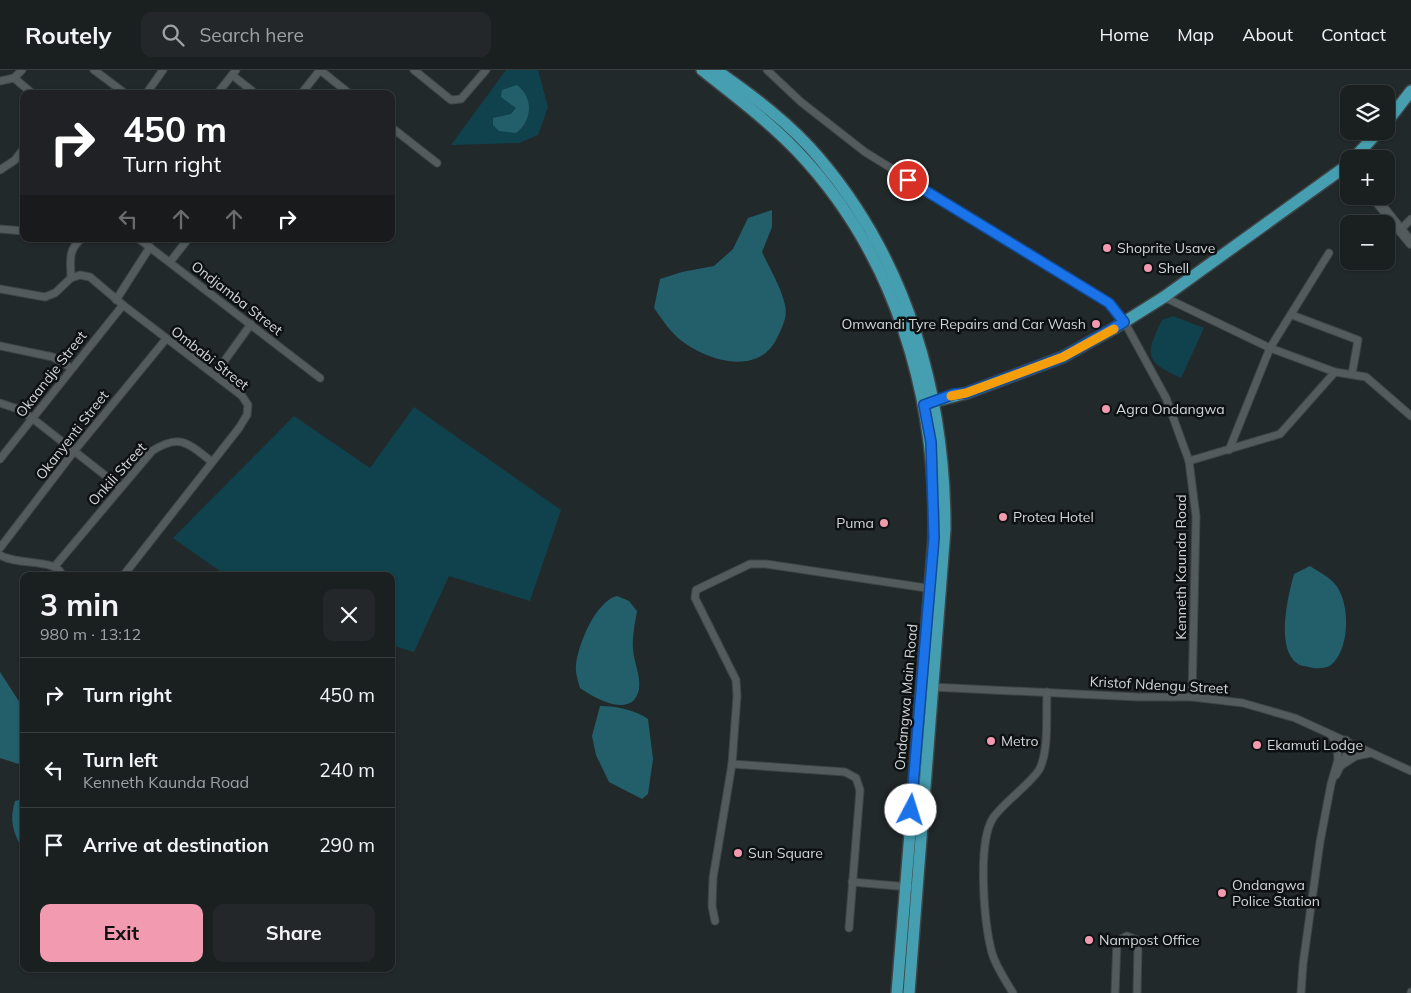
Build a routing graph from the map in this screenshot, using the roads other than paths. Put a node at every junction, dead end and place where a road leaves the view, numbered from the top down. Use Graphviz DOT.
graph roads {
  1 [pos="22,70"];
  2 [pos="94,70"];
  3 [pos="163,70"];
  4 [pos="320,70"];
  5 [pos="414,70"];
  6 [pos="486,70"];
  7 [pos="702,70"];
  8 [pos="716,70"];
  9 [pos="767,70"];
  10 [pos="234,72"];
  11 [pos="14,78"];
  12 [pos="0,81"];
  13 [pos="28,90"];
  14 [pos="121,90"];
  15 [pos="149,90"];
  16 [pos="220,90"];
  17 [pos="252,90"];
  18 [pos="304,90"];
  19 [pos="345,90"];
  20 [pos="1411,91"];
  21 [pos="1395,111"];
  22 [pos="395,130"];
  23 [pos="1371,140"];
  24 [pos="1362,150"];
  25 [pos="20,153"];
  26 [pos="437,163"];
  27 [pos="0,170"];
  28 [pos="1340,170"];
  29 [pos="1379,205"];
  30 [pos="1411,219"];
  31 [pos="0,229"];
  32 [pos="20,231"];
  33 [pos="1399,231"];
  34 [pos="78,242"];
  35 [pos="143,242"];
  36 [pos="186,242"];
  37 [pos="1411,243"];
  38 [pos="150,247"];
  39 [pos="1329,253"];
  40 [pos="170,262"];
  41 [pos="71,278"];
  42 [pos="0,289"];
  43 [pos="1164,297"];
  44 [pos="116,300"];
  45 [pos="122,305"];
  46 [pos="1292,315"];
  47 [pos="1124,322"];
  48 [pos="251,324"];
  49 [pos="166,338"];
  50 [pos="0,346"];
  51 [pos="1270,348"];
  52 [pos="71,368"];
  53 [pos="1335,372"];
  54 [pos="214,374"];
  55 [pos="1352,374"];
  56 [pos="320,378"];
  57 [pos="0,403"];
  58 [pos="930,407"];
  59 [pos="1411,416"];
  60 [pos="32,418"];
  61 [pos="74,450"];
  62 [pos="1229,450"];
  63 [pos="0,460"];
  64 [pos="1189,461"];
  65 [pos="212,462"];
  66 [pos="120,487"];
  67 [pos="0,548"];
  68 [pos="0,555"];
  69 [pos="55,566"];
  70 [pos="62,572"];
  71 [pos="126,572"];
  72 [pos="935,589"];
  73 [pos="928,687"];
  74 [pos="1047,692"];
  75 [pos="1192,697"];
  76 [pos="1329,733"];
  77 [pos="1346,740"];
  78 [pos="1371,753"];
  79 [pos="732,764"];
  80 [pos="1342,765"];
  81 [pos="1411,771"];
  82 [pos="1331,784"];
  83 [pos="852,882"];
  84 [pos="904,887"];
  85 [pos="917,888"];
  86 [pos="715,921"];
  87 [pos="849,928"];
  88 [pos="897,993"];
  89 [pos="909,993"];
  90 [pos="1013,993"];
  91 [pos="1115,993"];
  92 [pos="1138,993"];
  93 [pos="1301,993"];
  1 -- 11 [label="street"];
  2 -- 14 [label="street"];
  3 -- 15 [label="street"];
  4 -- 18 [label="street"];
  4 -- 19 [label="street"];
  5 -- 6 [label="street"];
  7 -- 58 [label="main road"];
  8 -- 58 [label="main road"];
  9 -- 47 [label="street, Kenneth Kaunda Road"];
  10 -- 16 [label="street"];
  10 -- 17 [label="street"];
  11 -- 12 [label="street"];
  11 -- 13 [label="street"];
  20 -- 21 [label="main road"];
  22 -- 26 [label="street"];
  23 -- 24 [label="main road"];
  25 -- 27 [label="street"];
  28 -- 43 [label="main road"];
  29 -- 33 [label="street"];
  30 -- 33 [label="street"];
  31 -- 32 [label="street"];
  33 -- 37 [label="street"];
  34 -- 41 [label="street"];
  35 -- 38 [label="street, Ondjamba Street"];
  36 -- 40 [label="street"];
  38 -- 40 [label="street, Ondjamba Street"];
  38 -- 44 [label="street"];
  39 -- 46 [label="street"];
  40 -- 48 [label="street, Ondjamba Street"];
  41 -- 42 [label="street"];
  41 -- 44 [label="street, Ombabi Street"];
  43 -- 47 [label="main road"];
  43 -- 51 [label="street"];
  44 -- 45 [label="street, Ombabi Street"];
  45 -- 49 [label="street, Ombabi Street"];
  45 -- 52 [label="street, Okaandje Street"];
  46 -- 51 [label="street"];
  46 -- 55 [label="street"];
  47 -- 58 [label="main road"];
  47 -- 64 [label="street, Kenneth Kaunda Road"];
  48 -- 54 [label="street"];
  48 -- 56 [label="street, Ondjamba Street"];
  49 -- 54 [label="street, Ombabi Street"];
  49 -- 61 [label="street, Okanyenti Street"];
  50 -- 52 [label="street"];
  51 -- 53 [label="street"];
  51 -- 62 [label="street"];
  52 -- 60 [label="street, Okaandje Street"];
  53 -- 55 [label="street"];
  53 -- 62 [label="street"];
  54 -- 65 [label="street, Ombabi Street"];
  55 -- 59 [label="street"];
  57 -- 60 [label="street"];
  58 -- 72 [label="main road, Ondangwa Main Road"];
  60 -- 61 [label="street"];
  60 -- 63 [label="street, Okaandje Street"];
  61 -- 66 [label="street"];
  61 -- 67 [label="street, Okanyenti Street"];
  62 -- 64 [label="street"];
  64 -- 75 [label="street, Kenneth Kaunda Road"];
  65 -- 66 [label="street, Onkili Street"];
  65 -- 71 [label="street, Ombabi Street"];
  66 -- 69 [label="street, Onkili Street"];
  68 -- 69 [label="street"];
  69 -- 70 [label="street"];
  72 -- 73 [label="main road, Ondangwa Main Road"];
  72 -- 79 [label="street"];
  73 -- 74 [label="street, Kristof Ndengu Street"];
  73 -- 84 [label="main road, Ondangwa Main Road"];
  73 -- 85 [label="main road, Ondangwa Main Road"];
  74 -- 75 [label="street, Kristof Ndengu Street"];
  74 -- 90 [label="street"];
  75 -- 76 [label="street, Kristof Ndengu Street"];
  76 -- 77 [label="street, Kristof Ndengu Street"];
  76 -- 82 [label="street"];
  77 -- 78 [label="street, Kristof Ndengu Street"];
  77 -- 80 [label="street"];
  78 -- 80 [label="street"];
  78 -- 81 [label="street, Kristof Ndengu Street"];
  79 -- 83 [label="street"];
  79 -- 86 [label="street"];
  80 -- 82 [label="street"];
  82 -- 93 [label="street"];
  83 -- 84 [label="street"];
  83 -- 87 [label="street"];
  84 -- 85 [label="street"];
  84 -- 88 [label="main road, Ondangwa Main Road"];
  85 -- 89 [label="main road, Ondangwa Main Road"];
  91 -- 92 [label="street"];
}
